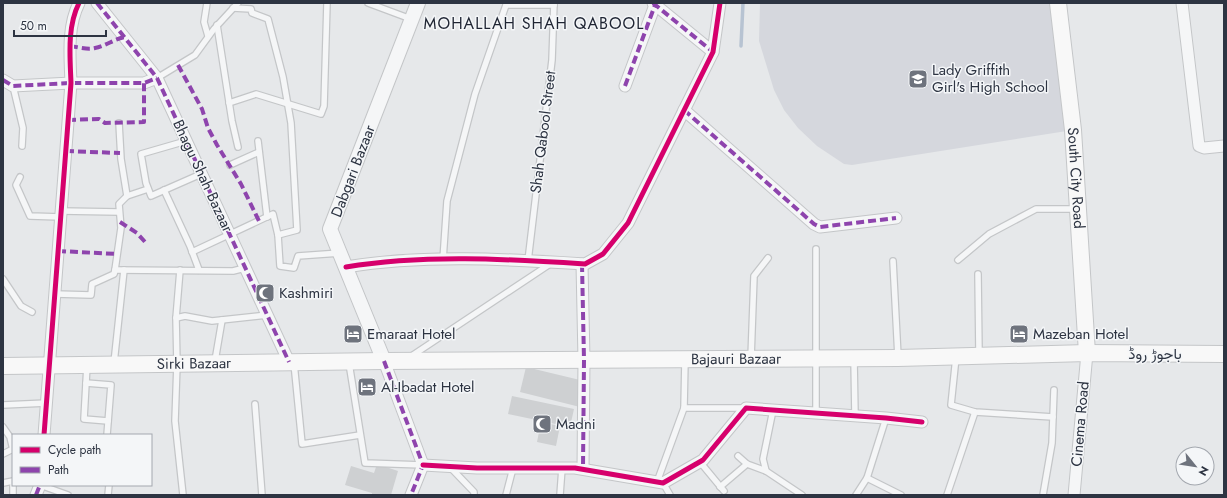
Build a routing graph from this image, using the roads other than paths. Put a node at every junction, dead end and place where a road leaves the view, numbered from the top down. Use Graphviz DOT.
graph roads {
  1 [pos="79,3"];
  2 [pos="97,3"];
  3 [pos="207,3"];
  4 [pos="238,3"];
  5 [pos="327,3"];
  6 [pos="368,3"];
  7 [pos="418,3"];
  8 [pos="720,3"];
  9 [pos="1058,3"];
  10 [pos="1182,3"];
  11 [pos="554,4"];
  12 [pos="659,5"];
  13 [pos="233,8"];
  14 [pos="412,20"];
  15 [pos="217,26"];
  16 [pos="208,36"];
  17 [pos="713,52"];
  18 [pos="157,78"];
  19 [pos="3,80"];
  20 [pos="71,83"];
  21 [pos="13,86"];
  22 [pos="625,86"];
  23 [pos="229,104"];
  24 [pos="288,105"];
  25 [pos="684,110"];
  26 [pos="119,123"];
  27 [pos="186,141"];
  28 [pos="258,141"];
  29 [pos="22,146"];
  30 [pos="1224,146"];
  31 [pos="238,147"];
  32 [pos="259,152"];
  33 [pos="230,165"];
  34 [pos="201,174"];
  35 [pos="20,177"];
  36 [pos="148,189"];
  37 [pos="164,190"];
  38 [pos="127,196"];
  39 [pos="1079,209"];
  40 [pos="119,212"];
  41 [pos="61,214"];
  42 [pos="267,217"];
  43 [pos="896,218"];
  44 [pos="230,235"];
  45 [pos="278,235"];
  46 [pos="816,249"];
  47 [pos="192,252"];
  48 [pos="340,253"];
  49 [pos="768,258"];
  50 [pos="443,260"];
  51 [pos="958,260"];
  52 [pos="528,261"];
  53 [pos="893,261"];
  54 [pos="553,262"];
  55 [pos="582,264"];
  56 [pos="346,267"];
  57 [pos="245,268"];
  58 [pos="115,270"];
  59 [pos="124,270"];
  60 [pos="180,270"];
  61 [pos="198,270"];
  62 [pos="978,274"];
  63 [pos="3,279"];
  64 [pos="55,294"];
  65 [pos="32,312"];
  66 [pos="267,315"];
  67 [pos="176,318"];
  68 [pos="222,320"];
  69 [pos="1087,353"];
  70 [pos="1224,354"];
  71 [pos="979,356"];
  72 [pos="956,357"];
  73 [pos="854,358"];
  74 [pos="898,358"];
  75 [pos="685,359"];
  76 [pos="751,359"];
  77 [pos="816,359"];
  78 [pos="584,360"];
  79 [pos="349,361"];
  80 [pos="384,361"];
  81 [pos="404,361"];
  82 [pos="291,362"];
  83 [pos="215,363"];
  84 [pos="177,364"];
  85 [pos="87,365"];
  86 [pos="114,365"];
  87 [pos="3,366"];
  88 [pos="50,366"];
  89 [pos="86,383"];
  90 [pos="1054,390"];
  91 [pos="47,403"];
  92 [pos="255,404"];
  93 [pos="3,405"];
  94 [pos="684,408"];
  95 [pos="746,408"];
  96 [pos="773,410"];
  97 [pos="975,412"];
  98 [pos="816,413"];
  99 [pos="855,416"];
  100 [pos="1053,417"];
  101 [pos="886,418"];
  102 [pos="108,421"];
  103 [pos="922,422"];
  104 [pos="3,427"];
  105 [pos="44,434"];
  106 [pos="107,434"];
  107 [pos="360,435"];
  108 [pos="12,445"];
  109 [pos="12,450"];
  110 [pos="3,454"];
  111 [pos="738,456"];
  112 [pos="700,462"];
  113 [pos="747,464"];
  114 [pos="423,465"];
  115 [pos="450,466"];
  116 [pos="513,468"];
  117 [pos="562,468"];
  118 [pos="583,468"];
  119 [pos="766,471"];
  120 [pos="867,478"];
  121 [pos="660,483"];
  122 [pos="43,486"];
  123 [pos="68,495"];
  124 [pos="183,495"];
  125 [pos="262,495"];
  126 [pos="412,495"];
  127 [pos="474,495"];
  128 [pos="506,495"];
  129 [pos="560,495"];
  130 [pos="670,495"];
  131 [pos="802,495"];
  132 [pos="856,495"];
  133 [pos="901,495"];
  134 [pos="947,495"];
  135 [pos="1043,495"];
  136 [pos="1074,495"];
  1 -- 20 [label="street"];
  2 -- 18 [label="street, Bhagu Shah Bazaar"];
  3 -- 16 [label="lane"];
  4 -- 13 [label="lane"];
  5 -- 24 [label="lane"];
  6 -- 14 [label="lane"];
  7 -- 14 [label="street, Dabgari Bazaar"];
  8 -- 17 [label="street"];
  9 -- 39 [label="main road, South City Road"];
  10 -- 30 [label="street"];
  11 -- 50 [label="lane"];
  11 -- 52 [label="lane, Shah Qabool Street"];
  12 -- 17 [label="street"];
  12 -- 22 [label="street"];
  13 -- 15 [label="lane"];
  13 -- 24 [label="lane"];
  14 -- 48 [label="street, Dabgari Bazaar"];
  15 -- 16 [label="lane"];
  15 -- 23 [label="lane"];
  16 -- 18 [label="lane"];
  17 -- 25 [label="street"];
  18 -- 20 [label="street"];
  18 -- 27 [label="street, Bhagu Shah Bazaar"];
  19 -- 21 [label="street"];
  20 -- 21 [label="street"];
  20 -- 41 [label="street"];
  21 -- 29 [label="lane"];
  23 -- 24 [label="lane"];
  23 -- 31 [label="lane"];
  24 -- 45 [label="lane"];
  25 -- 43 [label="street"];
  25 -- 55 [label="street"];
  26 -- 38 [label="lane"];
  27 -- 34 [label="street, Bhagu Shah Bazaar"];
  27 -- 36 [label="lane"];
  28 -- 32 [label="lane"];
  32 -- 33 [label="lane"];
  32 -- 42 [label="lane"];
  34 -- 37 [label="lane"];
  34 -- 44 [label="street, Bhagu Shah Bazaar"];
  35 -- 41 [label="lane"];
  36 -- 37 [label="lane"];
  36 -- 38 [label="lane"];
  37 -- 47 [label="lane"];
  38 -- 40 [label="lane"];
  39 -- 51 [label="lane"];
  39 -- 69 [label="main road, South City Road"];
  40 -- 41 [label="lane"];
  40 -- 58 [label="lane"];
  41 -- 64 [label="street"];
  42 -- 44 [label="lane"];
  42 -- 45 [label="lane"];
  44 -- 47 [label="lane"];
  44 -- 57 [label="street, Bhagu Shah Bazaar"];
  45 -- 48 [label="lane"];
  46 -- 77 [label="lane"];
  47 -- 61 [label="lane"];
  48 -- 56 [label="street, Dabgari Bazaar"];
  49 -- 76 [label="lane"];
  50 -- 52 [label="street"];
  50 -- 56 [label="street"];
  52 -- 54 [label="street"];
  53 -- 74 [label="lane"];
  54 -- 55 [label="street"];
  54 -- 81 [label="lane"];
  55 -- 78 [label="street"];
  56 -- 80 [label="street, Dabgari Bazaar"];
  57 -- 61 [label="lane"];
  57 -- 66 [label="street, Bhagu Shah Bazaar"];
  58 -- 59 [label="lane"];
  58 -- 64 [label="lane"];
  59 -- 60 [label="lane"];
  59 -- 86 [label="lane"];
  60 -- 61 [label="lane"];
  60 -- 67 [label="lane"];
  62 -- 71 [label="lane"];
  63 -- 65 [label="lane"];
  64 -- 88 [label="street"];
  66 -- 68 [label="lane"];
  66 -- 82 [label="street, Bhagu Shah Bazaar"];
  67 -- 68 [label="lane"];
  67 -- 84 [label="lane"];
  68 -- 83 [label="lane"];
  69 -- 70 [label="main road, باجوڑ روڈ"];
  69 -- 71 [label="main road, Bajauri Bazaar"];
  69 -- 136 [label="street, Cinema Road"];
  71 -- 72 [label="main road, Bajauri Bazaar"];
  72 -- 74 [label="main road, Bajauri Bazaar"];
  72 -- 97 [label="lane"];
  73 -- 74 [label="main road, Bajauri Bazaar"];
  73 -- 77 [label="main road, Bajauri Bazaar"];
  73 -- 99 [label="lane"];
  75 -- 76 [label="main road, Bajauri Bazaar"];
  75 -- 78 [label="main road, Bajauri Bazaar"];
  75 -- 94 [label="lane"];
  76 -- 77 [label="main road, Bajauri Bazaar"];
  77 -- 98 [label="lane"];
  78 -- 81 [label="main road, Bajauri Bazaar"];
  78 -- 118 [label="street"];
  79 -- 80 [label="main road, Sirki Bazaar"];
  79 -- 82 [label="main road, Sirki Bazaar"];
  79 -- 107 [label="lane"];
  80 -- 81 [label="main road, Bajauri Bazaar"];
  80 -- 114 [label="street"];
  82 -- 83 [label="main road, Sirki Bazaar"];
  82 -- 107 [label="lane"];
  83 -- 84 [label="main road, Sirki Bazaar"];
  84 -- 86 [label="main road, Sirki Bazaar"];
  84 -- 124 [label="lane"];
  85 -- 86 [label="main road, Sirki Bazaar"];
  85 -- 88 [label="main road, Sirki Bazaar"];
  85 -- 89 [label="lane"];
  87 -- 88 [label="main road, Sirki Bazaar"];
  88 -- 91 [label="street"];
  89 -- 102 [label="lane"];
  89 -- 102 [label="lane"];
  90 -- 100 [label="lane"];
  91 -- 93 [label="lane"];
  91 -- 105 [label="street"];
  92 -- 125 [label="lane"];
  94 -- 95 [label="lane"];
  94 -- 121 [label="lane"];
  95 -- 96 [label="street"];
  95 -- 112 [label="street"];
  96 -- 98 [label="street"];
  96 -- 119 [label="lane"];
  97 -- 100 [label="lane"];
  97 -- 134 [label="lane"];
  98 -- 99 [label="street"];
  99 -- 101 [label="street"];
  100 -- 135 [label="lane"];
  101 -- 103 [label="street"];
  101 -- 120 [label="lane"];
  102 -- 106 [label="lane"];
  104 -- 108 [label="lane"];
  107 -- 114 [label="lane"];
  109 -- 110 [label="lane"];
  111 -- 113 [label="lane"];
  112 -- 113 [label="lane"];
  112 -- 121 [label="street"];
  113 -- 119 [label="lane"];
  114 -- 115 [label="street"];
  114 -- 126 [label="street"];
  115 -- 116 [label="street"];
  115 -- 127 [label="lane"];
  116 -- 117 [label="street"];
  116 -- 128 [label="lane"];
  117 -- 118 [label="street"];
  117 -- 129 [label="lane"];
  118 -- 121 [label="street"];
  119 -- 131 [label="lane"];
  120 -- 132 [label="lane"];
  120 -- 133 [label="lane"];
  121 -- 130 [label="lane"];
  122 -- 123 [label="lane"];
}
